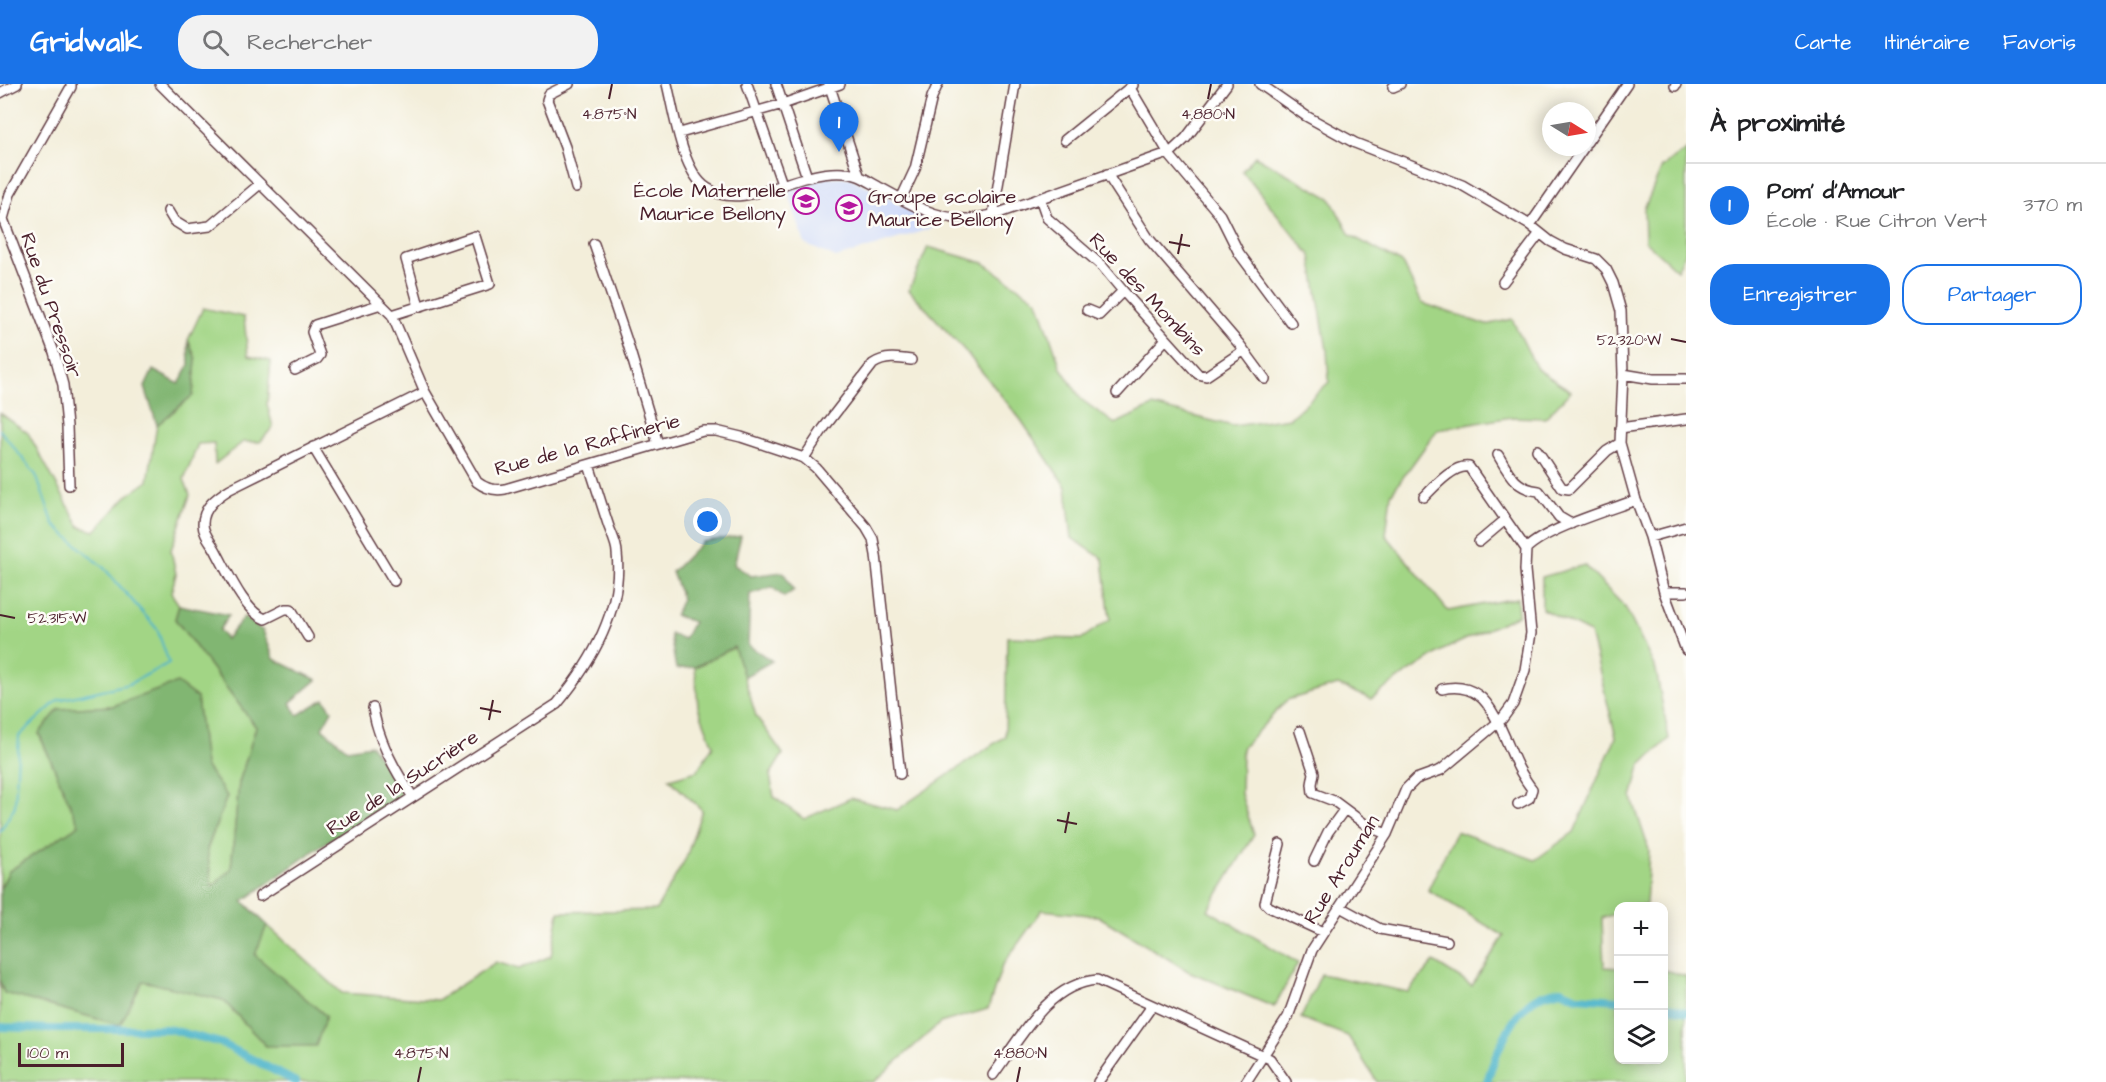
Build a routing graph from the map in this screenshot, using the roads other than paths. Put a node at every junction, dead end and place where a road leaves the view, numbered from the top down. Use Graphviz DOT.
graph roads {
  1 [pos="17,84"];
  2 [pos="71,84"];
  3 [pos="160,84"];
  4 [pos="569,84"];
  5 [pos="667,84"];
  6 [pos="747,84"];
  7 [pos="776,84"];
  8 [pos="840,84"];
  9 [pos="938,84"];
  10 [pos="1015,84"];
  11 [pos="1227,84"];
  12 [pos="1260,84"];
  13 [pos="1627,84"];
  14 [pos="830,86"];
  15 [pos="1133,86"];
  16 [pos="0,93"];
  17 [pos="783,104"];
  18 [pos="756,112"];
  19 [pos="1596,129"];
  20 [pos="680,133"];
  21 [pos="1065,140"];
  22 [pos="1169,153"];
  23 [pos="1578,156"];
  24 [pos="1107,174"];
  25 [pos="859,175"];
  26 [pos="807,177"];
  27 [pos="260,184"];
  28 [pos="782,184"];
  29 [pos="576,188"];
  30 [pos="1040,198"];
  31 [pos="901,199"];
  32 [pos="168,211"];
  33 [pos="993,215"];
  34 [pos="1530,225"];
  35 [pos="1540,233"];
  36 [pos="594,244"];
  37 [pos="1503,282"];
  38 [pos="1122,291"];
  39 [pos="381,304"];
  40 [pos="419,306"];
  41 [pos="1087,310"];
  42 [pos="392,315"];
  43 [pos="1291,323"];
  44 [pos="1166,339"];
  45 [pos="1243,351"];
  46 [pos="911,360"];
  47 [pos="294,370"];
  48 [pos="1623,374"];
  49 [pos="1686,379"];
  50 [pos="1265,380"];
  51 [pos="425,392"];
  52 [pos="1117,393"];
  53 [pos="1686,419"];
  54 [pos="1620,428"];
  55 [pos="1620,443"];
  56 [pos="658,444"];
  57 [pos="313,447"];
  58 [pos="1537,450"];
  59 [pos="1498,455"];
  60 [pos="804,458"];
  61 [pos="589,465"];
  62 [pos="69,485"];
  63 [pos="1424,497"];
  64 [pos="1636,500"];
  65 [pos="1505,520"];
  66 [pos="1572,524"];
  67 [pos="1686,527"];
  68 [pos="1650,537"];
  69 [pos="1479,542"];
  70 [pos="1526,549"];
  71 [pos="394,581"];
  72 [pos="1686,591"];
  73 [pos="1664,592"];
  74 [pos="308,637"];
  75 [pos="1686,650"];
  76 [pos="1442,689"];
  77 [pos="373,708"];
  78 [pos="1497,723"];
  79 [pos="1300,730"];
  80 [pos="900,774"];
  81 [pos="413,797"];
  82 [pos="1518,804"];
  83 [pos="1344,810"];
  84 [pos="1387,834"];
  85 [pos="1280,844"];
  86 [pos="1314,861"];
  87 [pos="260,896"];
  88 [pos="1340,907"];
  89 [pos="1323,932"];
  90 [pos="1447,941"];
  91 [pos="1152,1006"];
  92 [pos="1264,1056"];
  93 [pos="993,1075"];
  94 [pos="1098,1082"];
  95 [pos="1246,1082"];
  96 [pos="1286,1082"];
  1 -- 16 [label="street"];
  2 -- 62 [label="street, Rue du Pressoir"];
  3 -- 27 [label="street, Rue de la Raffinerie"];
  4 -- 29 [label="street"];
  5 -- 20 [label="street"];
  6 -- 18 [label="street"];
  7 -- 17 [label="street"];
  8 -- 14 [label="street"];
  9 -- 31 [label="street"];
  10 -- 33 [label="street"];
  11 -- 22 [label="street"];
  12 -- 34 [label="street"];
  13 -- 19 [label="street"];
  14 -- 17 [label="street"];
  14 -- 25 [label="street"];
  15 -- 21 [label="street"];
  15 -- 22 [label="street"];
  17 -- 18 [label="street"];
  17 -- 26 [label="street"];
  18 -- 20 [label="street"];
  18 -- 28 [label="street"];
  20 -- 28 [label="street"];
  22 -- 24 [label="street"];
  22 -- 43 [label="street"];
  23 -- 34 [label="street"];
  24 -- 30 [label="street"];
  24 -- 45 [label="street"];
  25 -- 26 [label="street"];
  25 -- 31 [label="street"];
  26 -- 28 [label="street"];
  27 -- 32 [label="street"];
  27 -- 39 [label="street, Rue de la Raffinerie"];
  30 -- 33 [label="street"];
  30 -- 38 [label="street, Rue des Mombins"];
  31 -- 33 [label="street"];
  34 -- 35 [label="street"];
  35 -- 37 [label="street"];
  35 -- 48 [label="street"];
  36 -- 56 [label="street"];
  38 -- 41 [label="street"];
  38 -- 44 [label="street, Rue des Mombins"];
  39 -- 42 [label="street, Rue de la Raffinerie"];
  39 -- 47 [label="street"];
  40 -- 40 [label="street"];
  40 -- 42 [label="street"];
  42 -- 51 [label="street, Rue de la Raffinerie"];
  44 -- 45 [label="street, Rue des Mombins"];
  44 -- 52 [label="street"];
  45 -- 50 [label="street"];
  46 -- 60 [label="street"];
  48 -- 49 [label="street"];
  48 -- 54 [label="street"];
  51 -- 57 [label="street"];
  51 -- 61 [label="street, Rue de la Raffinerie"];
  53 -- 54 [label="street"];
  54 -- 55 [label="street"];
  55 -- 58 [label="street"];
  55 -- 64 [label="street"];
  56 -- 60 [label="street, Rue de la Raffinerie"];
  56 -- 61 [label="street, Rue de la Raffinerie"];
  57 -- 71 [label="street"];
  57 -- 74 [label="street"];
  59 -- 66 [label="street"];
  60 -- 80 [label="street, Rue de la Raffinerie"];
  61 -- 81 [label="street, Rue de la Sucrière"];
  63 -- 65 [label="street"];
  64 -- 66 [label="street"];
  64 -- 68 [label="street"];
  65 -- 69 [label="street"];
  65 -- 70 [label="street"];
  66 -- 70 [label="street"];
  67 -- 68 [label="street"];
  68 -- 73 [label="street"];
  70 -- 78 [label="street, Rue Arouman"];
  72 -- 73 [label="street"];
  73 -- 75 [label="street"];
  76 -- 78 [label="street"];
  77 -- 81 [label="street"];
  78 -- 82 [label="street"];
  78 -- 84 [label="street, Rue Arouman"];
  79 -- 83 [label="street"];
  81 -- 87 [label="street, Rue de la Sucrière"];
  83 -- 84 [label="street"];
  83 -- 86 [label="street"];
  84 -- 88 [label="street, Rue Arouman"];
  85 -- 89 [label="street"];
  88 -- 89 [label="street, Rue Arouman"];
  88 -- 90 [label="street"];
  89 -- 92 [label="street, Rue Arouman"];
  91 -- 92 [label="street"];
  91 -- 93 [label="street"];
  91 -- 94 [label="street"];
  92 -- 95 [label="street, Rue Arouman"];
  92 -- 96 [label="street"];
}
